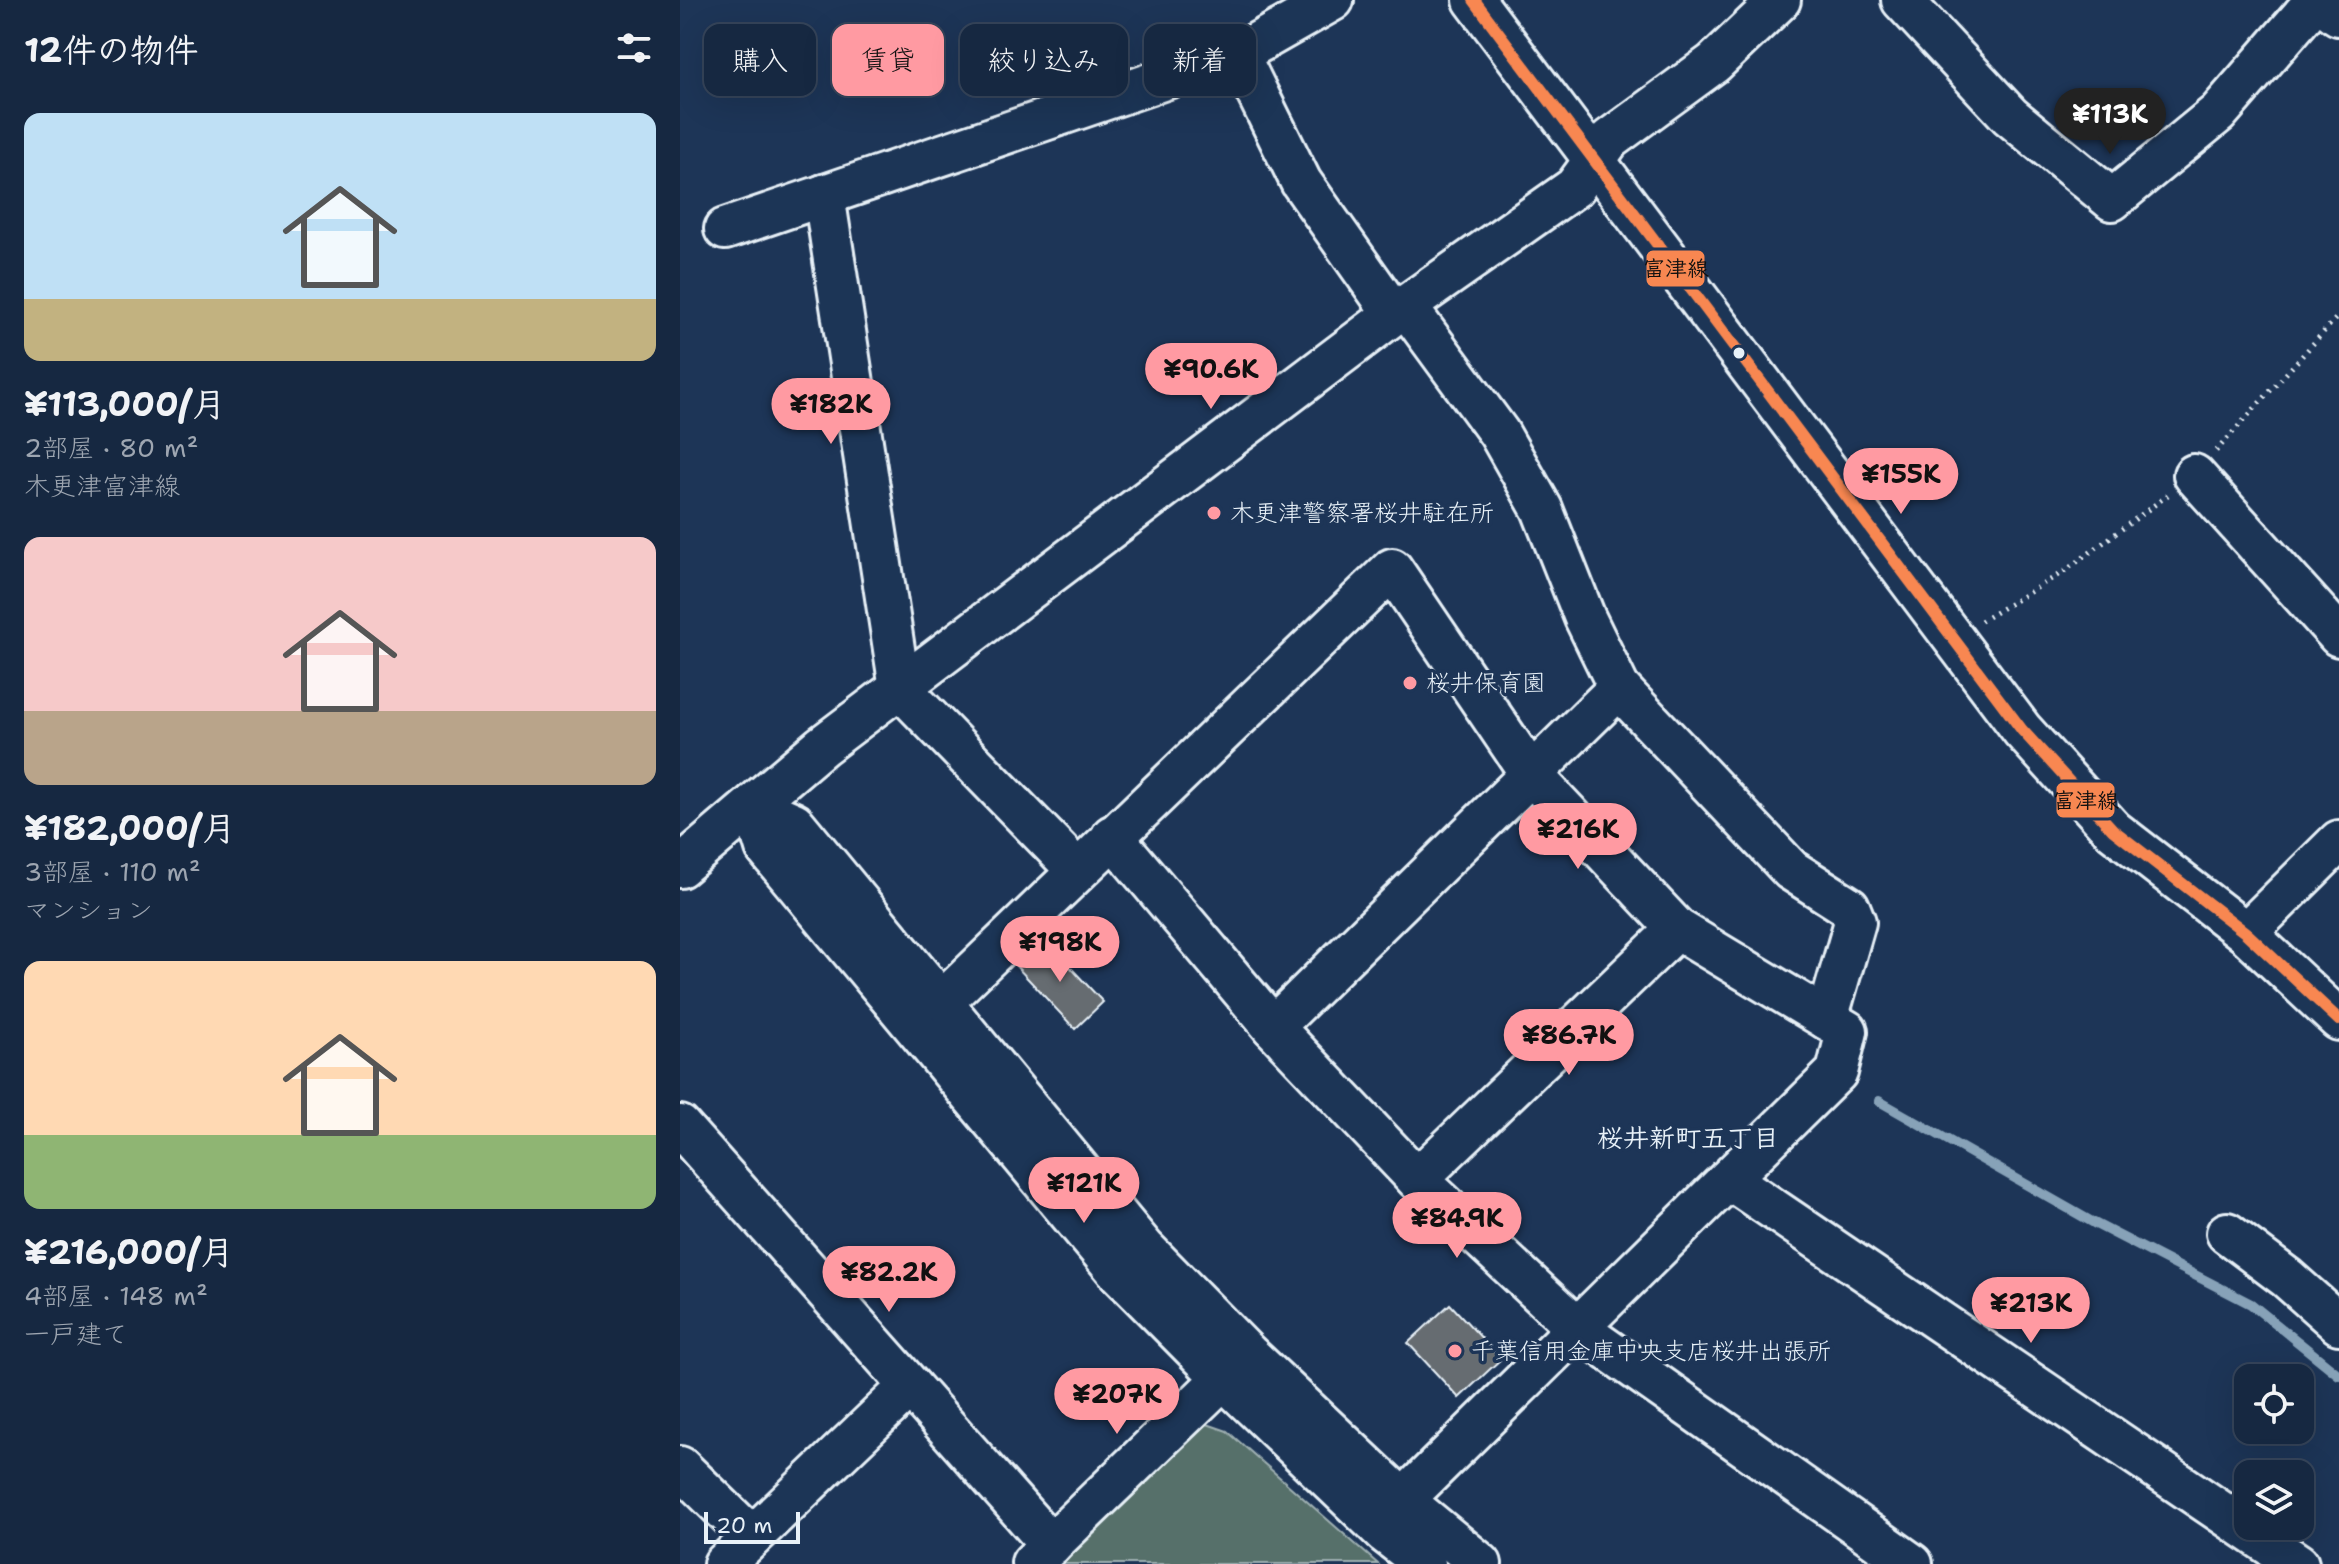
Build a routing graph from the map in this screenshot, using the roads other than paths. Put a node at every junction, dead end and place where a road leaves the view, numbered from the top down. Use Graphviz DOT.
graph roads {
  1 [pos="1333,0"];
  2 [pos="1474,0"];
  3 [pos="1780,0"];
  4 [pos="1902,0"];
  5 [pos="2319,0"];
  6 [pos="2339,13"];
  7 [pos="1256,44"];
  8 [pos="1144,86"];
  9 [pos="1256,91"];
  10 [pos="1595,162"];
  11 [pos="824,195"];
  12 [pos="725,229"];
  13 [pos="1400,310"];
  14 [pos="2194,475"];
  15 [pos="2339,636"];
  16 [pos="900,688"];
  17 [pos="1619,688"];
  18 [pos="1530,773"];
  19 [pos="753,805"];
  20 [pos="1112,836"];
  21 [pos="2339,841"];
  22 [pos="680,867"];
  23 [pos="1077,870"];
  24 [pos="1677,929"];
  25 [pos="2246,933"];
  26 [pos="943,1001"];
  27 [pos="1827,1019"];
  28 [pos="2339,1020"];
  29 [pos="1273,1027"];
  30 [pos="680,1126"];
  31 [pos="1417,1179"];
  32 [pos="1729,1179"];
  33 [pos="2227,1233"];
  34 [pos="2339,1324"];
  35 [pos="1577,1328"];
  36 [pos="1236,1366"];
  37 [pos="910,1386"];
  38 [pos="680,1467"];
  39 [pos="1403,1500"];
  40 [pos="738,1551"];
  41 [pos="1041,1554"];
  42 [pos="1425,1564"];
  43 [pos="1481,1564"];
  44 [pos="1912,1564"];
  45 [pos="2298,1564"];
  1 -- 7 [label="street"];
  2 -- 10 [label="street"];
  3 -- 10 [label="street"];
  4 -- 5 [label="street"];
  5 -- 6 [label="main road"];
  8 -- 11 [label="street"];
  9 -- 13 [label="street"];
  10 -- 13 [label="street"];
  10 -- 25 [label="street"];
  11 -- 12 [label="street"];
  11 -- 16 [label="street"];
  13 -- 16 [label="street"];
  13 -- 17 [label="street"];
  14 -- 15 [label="street"];
  16 -- 19 [label="street"];
  16 -- 23 [label="street"];
  17 -- 18 [label="street"];
  17 -- 27 [label="street"];
  18 -- 20 [label="street"];
  18 -- 24 [label="street"];
  18 -- 29 [label="street"];
  19 -- 22 [label="street"];
  19 -- 26 [label="street"];
  19 -- 36 [label="street"];
  20 -- 23 [label="street"];
  20 -- 29 [label="street"];
  21 -- 25 [label="street"];
  23 -- 26 [label="street"];
  24 -- 27 [label="street"];
  24 -- 31 [label="street"];
  25 -- 28 [label="street"];
  26 -- 36 [label="street"];
  27 -- 32 [label="street"];
  29 -- 31 [label="street"];
  30 -- 37 [label="street"];
  31 -- 35 [label="street"];
  32 -- 35 [label="street"];
  32 -- 45 [label="street"];
  33 -- 34 [label="street"];
  35 -- 39 [label="street"];
  35 -- 44 [label="street"];
  36 -- 39 [label="street"];
  36 -- 41 [label="street"];
  36 -- 42 [label="street"];
  37 -- 40 [label="street"];
  37 -- 41 [label="street"];
  38 -- 40 [label="street"];
  39 -- 43 [label="street"];
}
